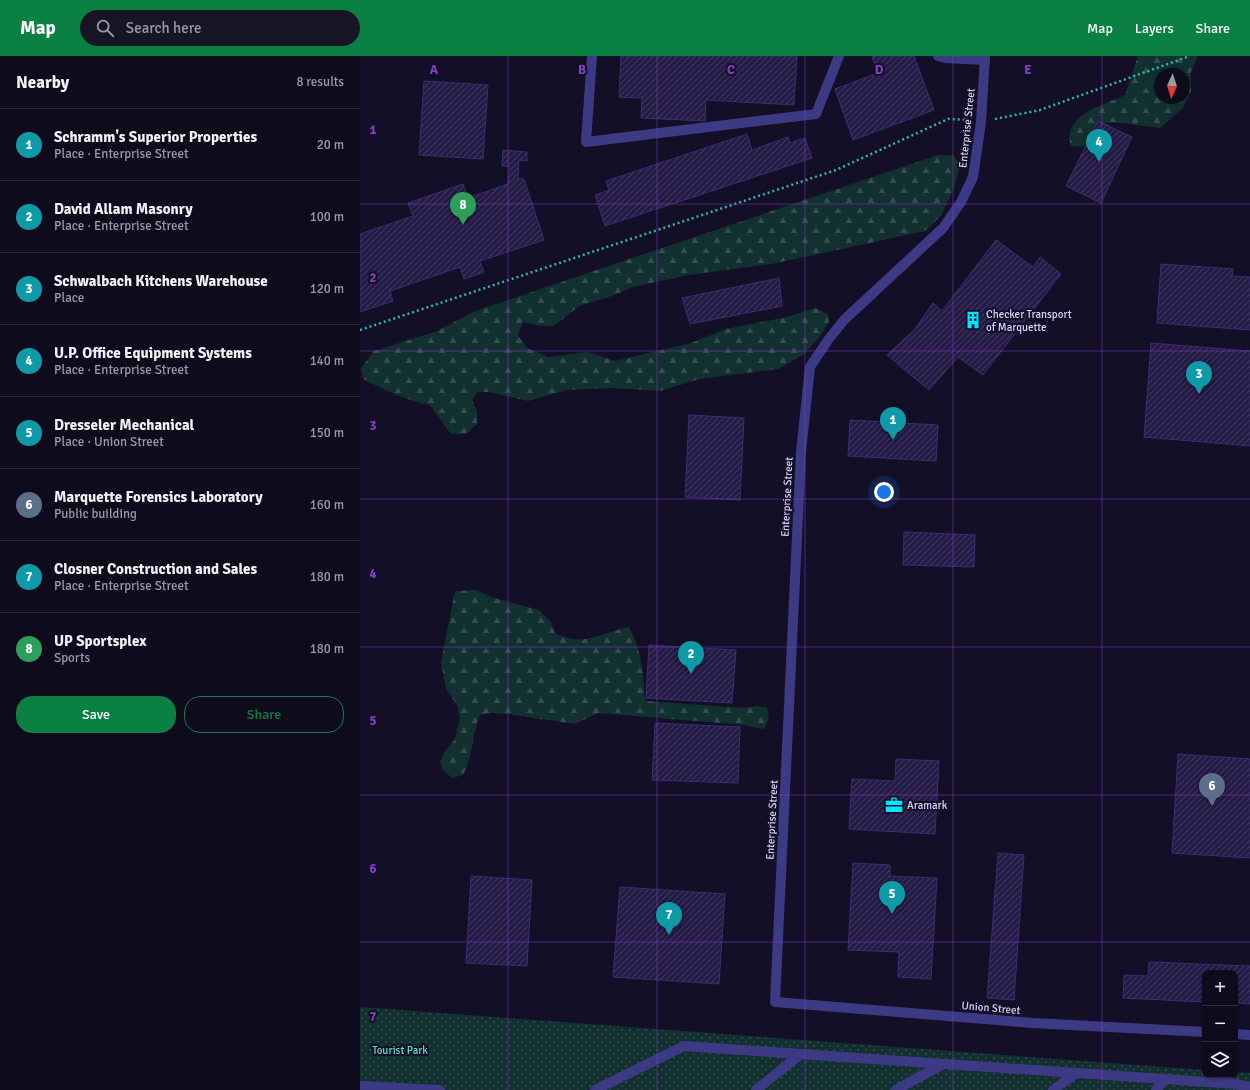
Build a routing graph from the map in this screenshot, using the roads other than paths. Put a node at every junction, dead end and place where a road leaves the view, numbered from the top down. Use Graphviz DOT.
graph roads {
  1 [pos="592,56"];
  2 [pos="839,56"];
  3 [pos="938,56"];
  4 [pos="985,58"];
  5 [pos="775,1002"];
  6 [pos="1202,1032"];
  7 [pos="1238,1034"];
  8 [pos="1250,1035"];
  9 [pos="801,1054"];
  10 [pos="943,1064"];
  11 [pos="1077,1073"];
  12 [pos="1165,1079"];
  13 [pos="360,1086"];
  14 [pos="1250,1087"];
  15 [pos="440,1090"];
  16 [pos="595,1090"];
  17 [pos="756,1090"];
  18 [pos="896,1090"];
  19 [pos="1053,1090"];
  20 [pos="1156,1090"];
  1 -- 2 [label="street"];
  3 -- 4 [label="street"];
  4 -- 5 [label="street, Enterprise Street"];
  5 -- 6 [label="street, Union Street"];
  7 -- 8 [label="street"];
  9 -- 10 [label="street"];
  9 -- 16 [label="street"];
  9 -- 17 [label="street"];
  10 -- 11 [label="street"];
  10 -- 18 [label="street"];
  11 -- 12 [label="street"];
  11 -- 19 [label="street"];
  12 -- 14 [label="street"];
  12 -- 20 [label="street"];
  13 -- 15 [label="street"];
}
